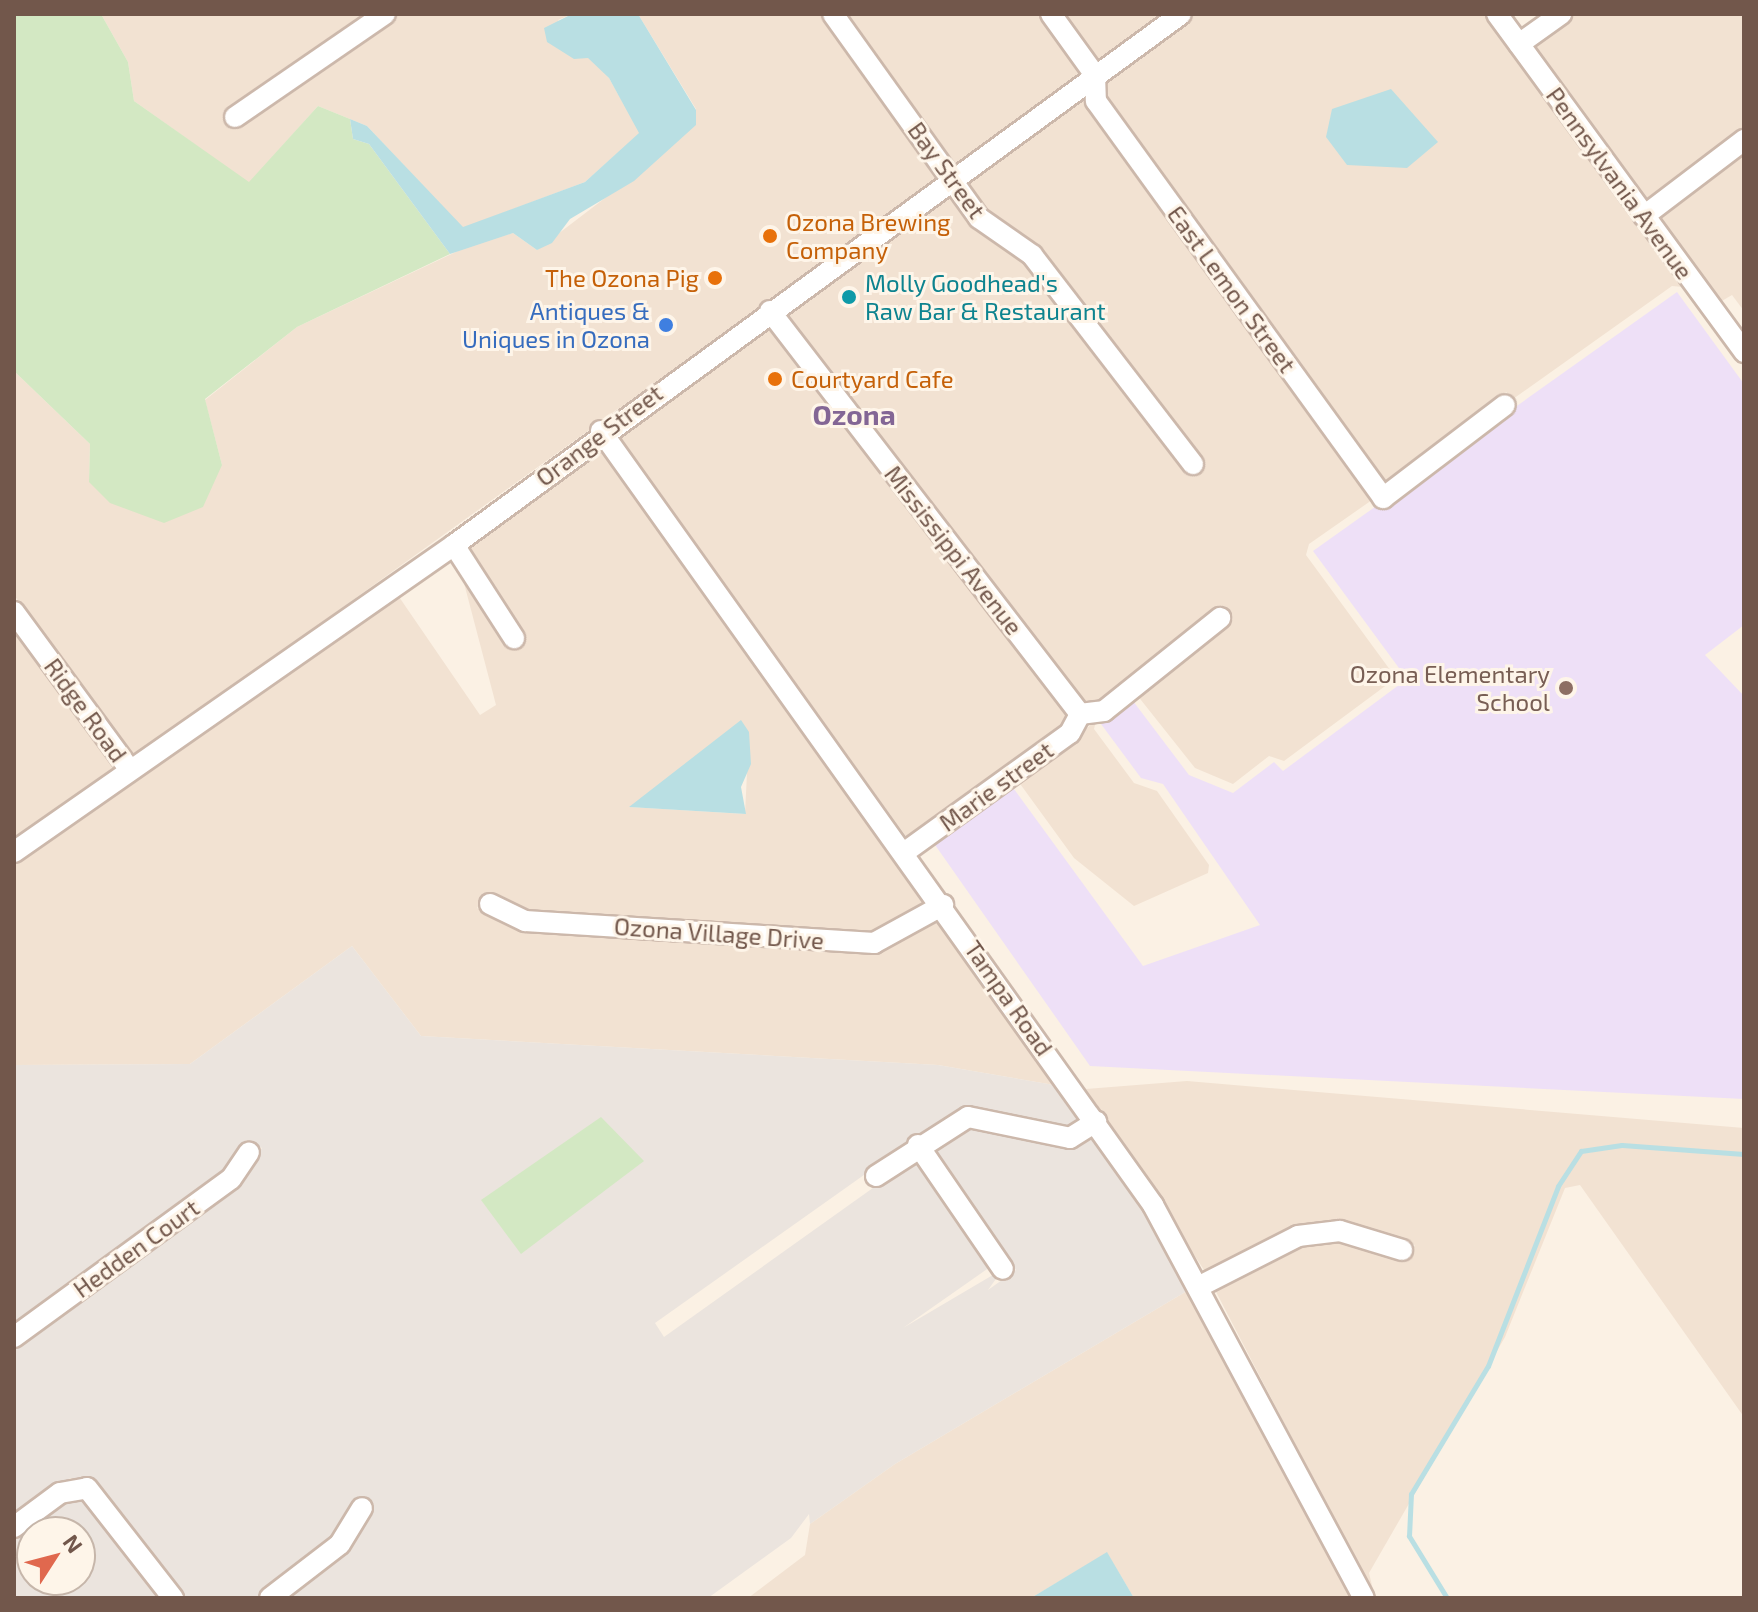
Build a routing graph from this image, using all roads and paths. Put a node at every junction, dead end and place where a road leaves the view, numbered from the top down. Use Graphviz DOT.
graph roads {
  1 [pos="385,14"];
  2 [pos="833,14"];
  3 [pos="1051,14"];
  4 [pos="1181,14"];
  5 [pos="1497,14"];
  6 [pos="1561,14"];
  7 [pos="1519,44"];
  8 [pos="1095,75"];
  9 [pos="235,117"];
  10 [pos="1744,140"];
  11 [pos="953,179"];
  12 [pos="1644,216"];
  13 [pos="770,311"];
  14 [pos="1744,352"];
  15 [pos="1505,405"];
  16 [pos="601,431"];
  17 [pos="1193,464"];
  18 [pos="454,545"];
  19 [pos="14,612"];
  20 [pos="1220,618"];
  21 [pos="514,638"];
  22 [pos="1080,714"];
  23 [pos="130,770"];
  24 [pos="14,852"];
  25 [pos="905,852"];
  26 [pos="490,904"];
  27 [pos="943,905"];
  28 [pos="1096,1122"];
  29 [pos="918,1145"];
  30 [pos="249,1152"];
  31 [pos="876,1176"];
  32 [pos="1402,1250"];
  33 [pos="1003,1269"];
  34 [pos="1202,1285"];
  35 [pos="14,1337"];
  36 [pos="362,1508"];
  37 [pos="14,1527"];
  38 [pos="173,1598"];
  39 [pos="270,1598"];
  40 [pos="1364,1598"];
  1 -- 9 [label="street"];
  2 -- 11 [label="street, Bay Street"];
  3 -- 8 [label="street"];
  4 -- 8 [label="street, Orange Street"];
  5 -- 7 [label="street, Pennsylvania Avenue"];
  6 -- 7 [label="street"];
  7 -- 12 [label="street, Pennsylvania Avenue"];
  8 -- 11 [label="street, Orange Street"];
  8 -- 15 [label="street, East Lemon Street"];
  10 -- 12 [label="street"];
  11 -- 13 [label="street, Orange Street"];
  11 -- 17 [label="street, Bay Street"];
  12 -- 14 [label="street, Pennsylvania Avenue"];
  13 -- 16 [label="street, Orange Street"];
  13 -- 22 [label="street, Mississippi Avenue"];
  16 -- 18 [label="street, Orange Street"];
  16 -- 25 [label="street, Tampa Road"];
  18 -- 21 [label="street"];
  18 -- 23 [label="street, Orange Street"];
  19 -- 23 [label="street, Ridge Road"];
  20 -- 22 [label="street"];
  22 -- 25 [label="street, Marie street"];
  23 -- 24 [label="street, Orange Street"];
  25 -- 27 [label="street, Tampa Road"];
  26 -- 27 [label="street, Ozona Village Drive"];
  27 -- 28 [label="street, Tampa Road"];
  28 -- 29 [label="street"];
  28 -- 34 [label="street, Tampa Road"];
  29 -- 31 [label="street"];
  29 -- 33 [label="street"];
  30 -- 35 [label="street, Hedden Court"];
  32 -- 34 [label="street"];
  34 -- 40 [label="street, Tampa Road"];
  36 -- 39 [label="street"];
  37 -- 38 [label="street"];
}
